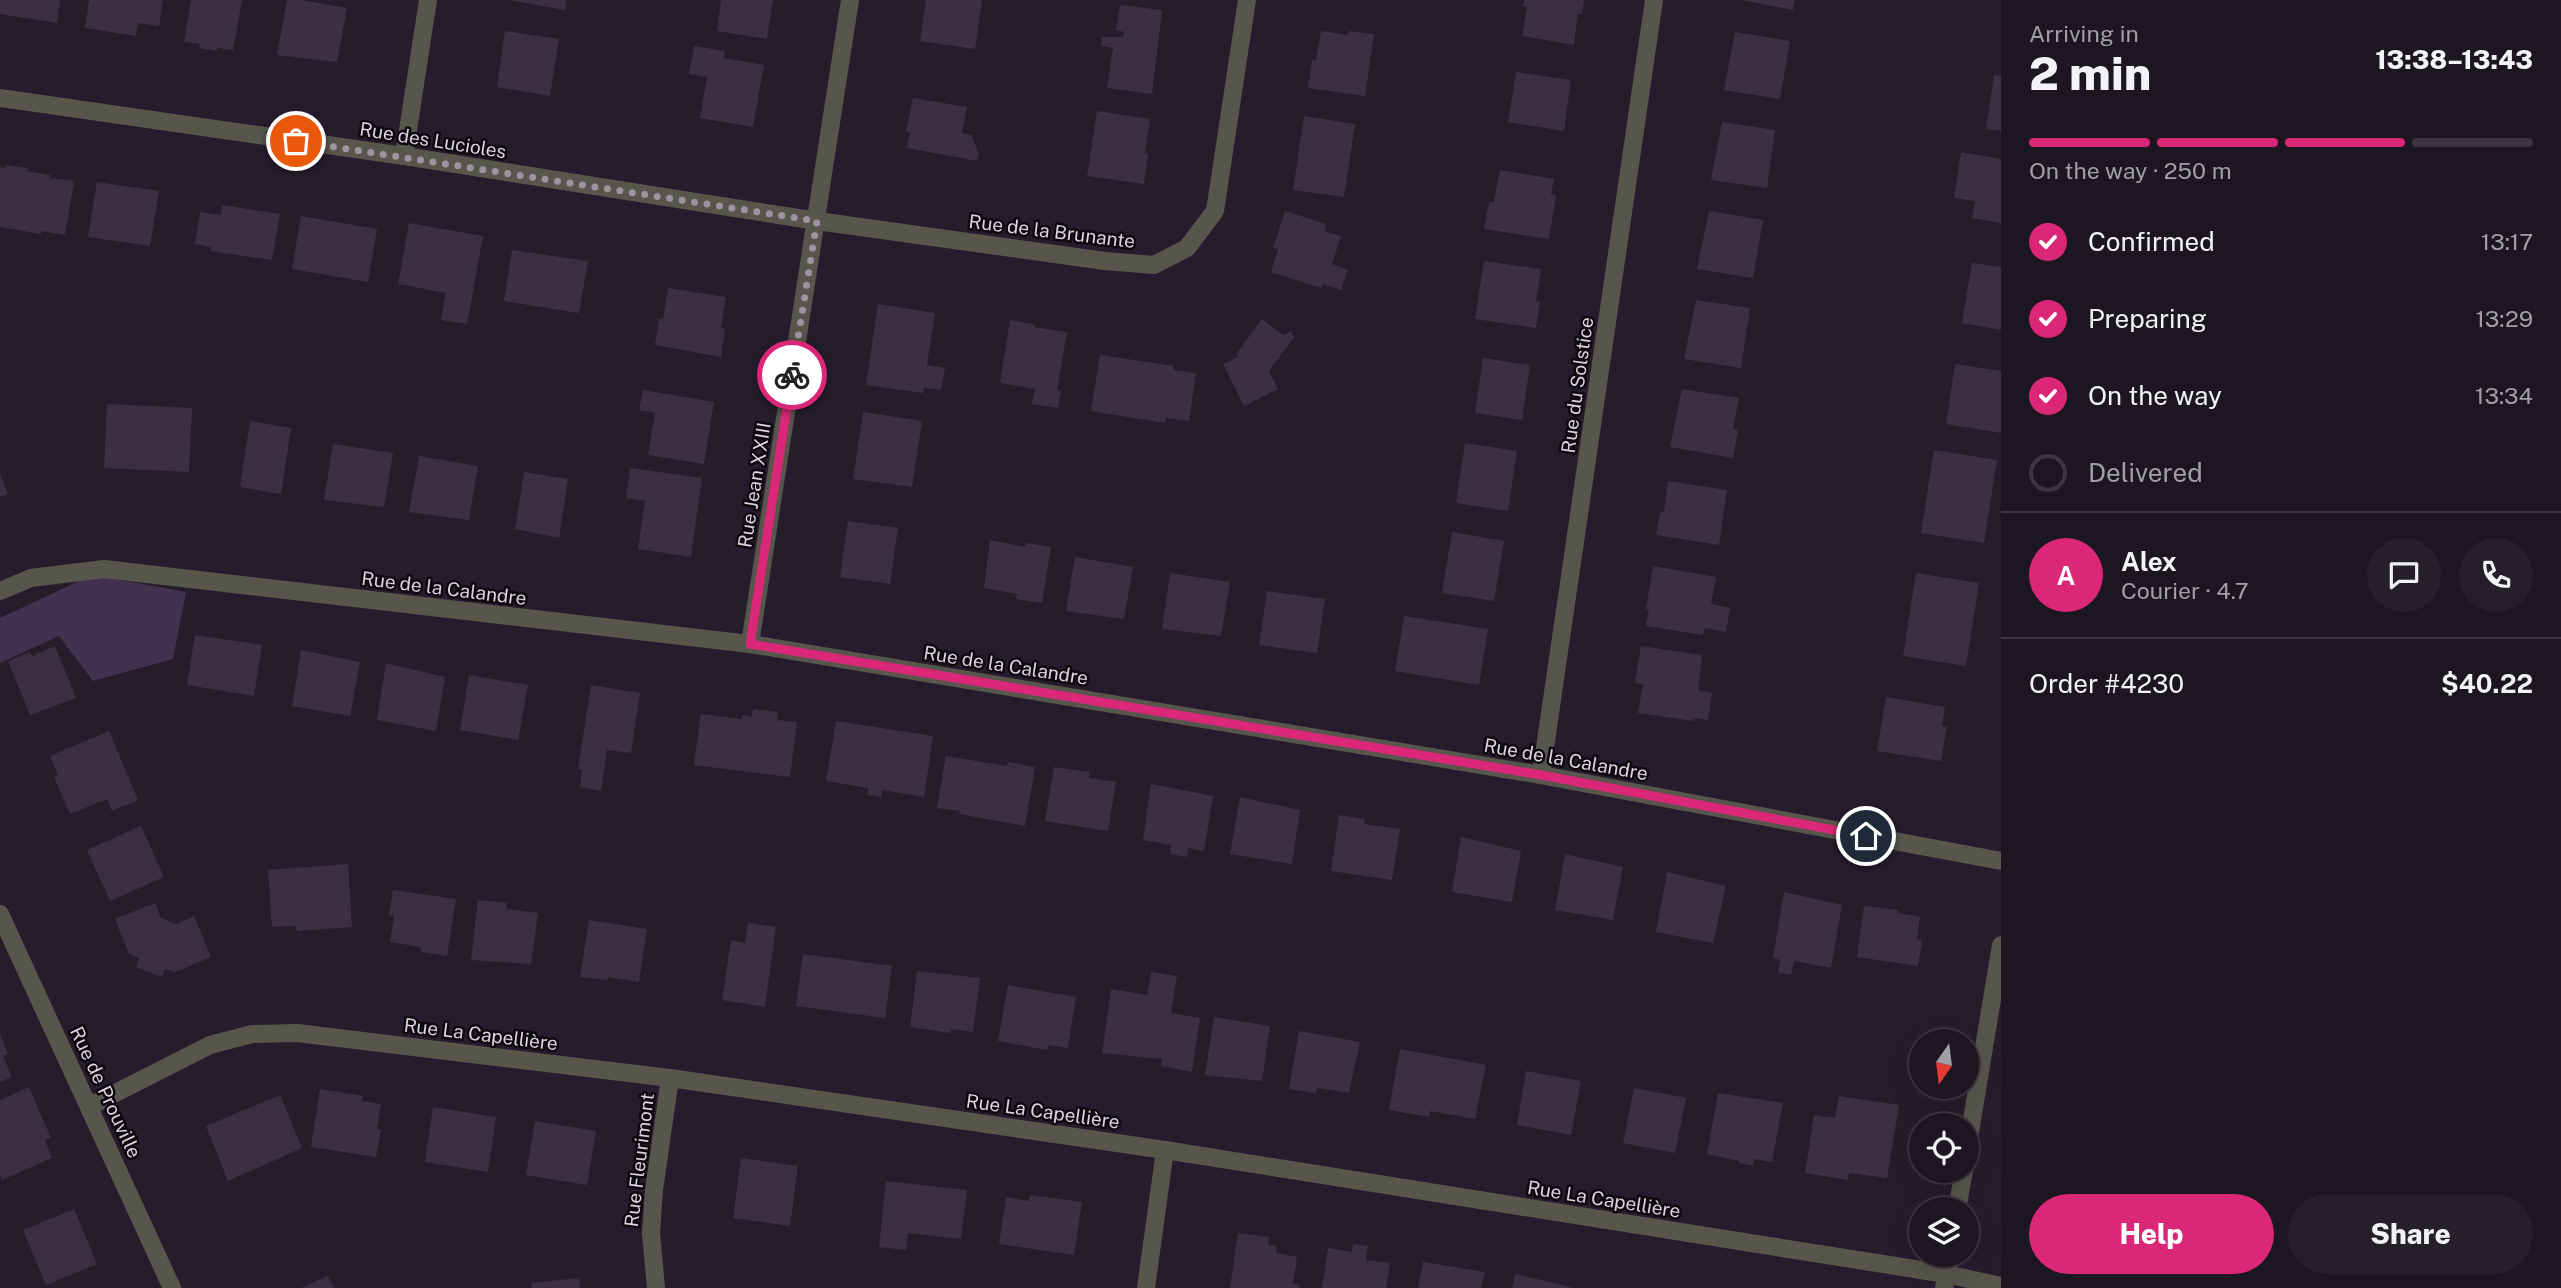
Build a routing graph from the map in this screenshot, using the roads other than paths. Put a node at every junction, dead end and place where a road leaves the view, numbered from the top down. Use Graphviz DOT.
graph roads {
  1 [pos="428,0"];
  2 [pos="850,0"];
  3 [pos="1247,0"];
  4 [pos="1654,0"];
  5 [pos="0,98"];
  6 [pos="404,156"];
  7 [pos="817,221"];
  8 [pos="0,591"];
  9 [pos="750,644"];
  10 [pos="1541,775"];
  11 [pos="2001,861"];
  12 [pos="0,914"];
  13 [pos="2001,945"];
  14 [pos="670,1078"];
  15 [pos="90,1106"];
  16 [pos="1973,1113"];
  17 [pos="1165,1150"];
  18 [pos="1945,1281"];
  19 [pos="2001,1286"];
  20 [pos="172,1288"];
  21 [pos="656,1288"];
  22 [pos="1146,1288"];
  1 -- 6 [label="street"];
  2 -- 7 [label="street, Rue Jean XXIII"];
  3 -- 7 [label="street, Rue de la Brunante"];
  4 -- 10 [label="street, Rue du Solstice"];
  5 -- 6 [label="street, Rue des Lucioles"];
  6 -- 7 [label="street, Rue des Lucioles"];
  7 -- 9 [label="street, Rue Jean XXIII"];
  8 -- 9 [label="street, Rue de la Calandre"];
  9 -- 10 [label="street, Rue de la Calandre"];
  10 -- 11 [label="street, Rue de la Calandre"];
  12 -- 15 [label="street, Rue de Prouville"];
  13 -- 16 [label="street"];
  14 -- 15 [label="street, Rue La Capellière"];
  14 -- 17 [label="street, Rue La Capellière"];
  14 -- 21 [label="street, Rue Fleurimont"];
  15 -- 20 [label="street, Rue de Prouville"];
  17 -- 18 [label="street, Rue La Capellière"];
  17 -- 22 [label="street"];
  18 -- 19 [label="street, Rue La Capellière"];
}
